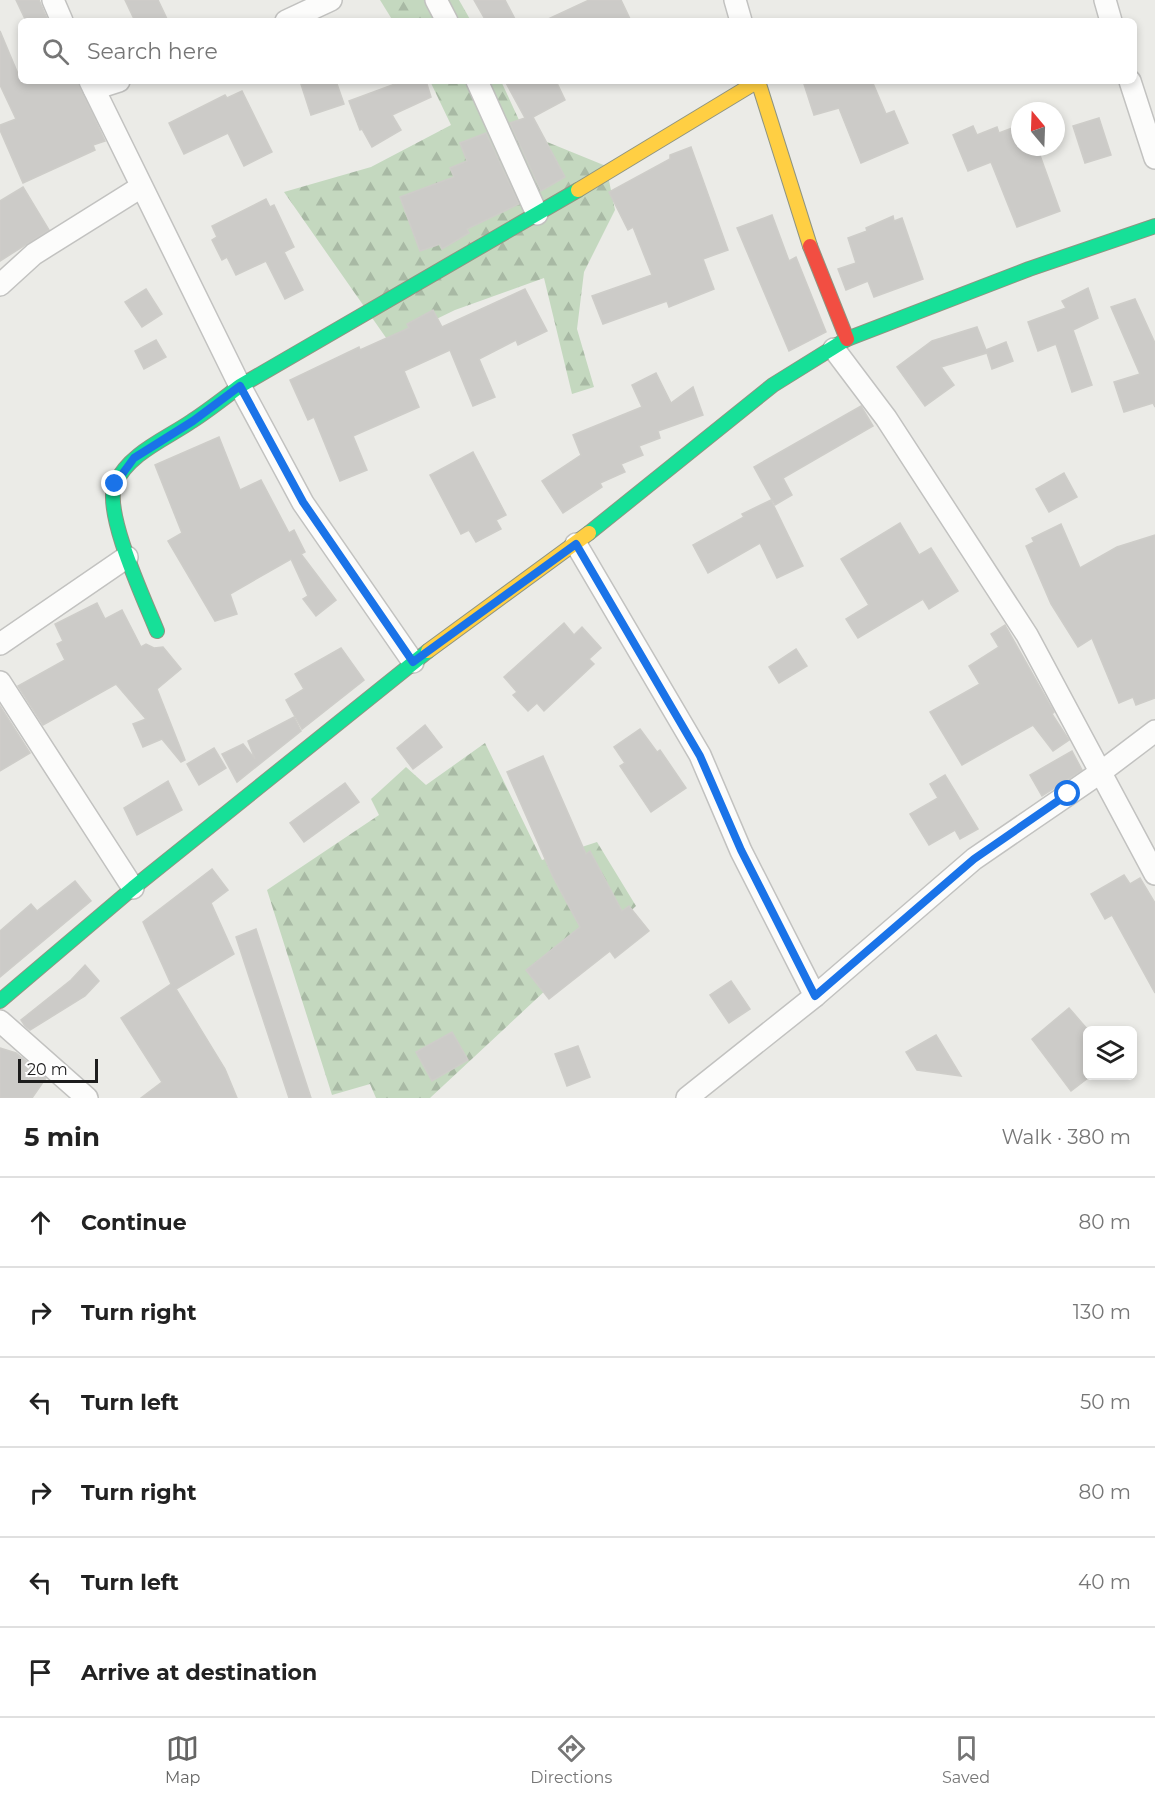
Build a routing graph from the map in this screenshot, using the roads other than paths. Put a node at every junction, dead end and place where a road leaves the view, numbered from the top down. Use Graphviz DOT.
graph roads {
  1 [pos="53,0"];
  2 [pos="331,0"];
  3 [pos="436,0"];
  4 [pos="735,0"];
  5 [pos="1105,0"];
  6 [pos="61,18"];
  7 [pos="292,18"];
  8 [pos="445,18"];
  9 [pos="740,18"];
  10 [pos="1110,18"];
  11 [pos="478,84"];
  12 [pos="753,84"];
  13 [pos="759,84"];
  14 [pos="1131,84"];
  15 [pos="92,85"];
  16 [pos="1155,158"];
  17 [pos="141,188"];
  18 [pos="537,214"];
  19 [pos="1155,226"];
  20 [pos="0,285"];
  21 [pos="841,344"];
  22 [pos="240,386"];
  23 [pos="576,544"];
  24 [pos="127,557"];
  25 [pos="157,631"];
  26 [pos="0,644"];
  27 [pos="413,662"];
  28 [pos="0,682"];
  29 [pos="1155,731"];
  30 [pos="1101,772"];
  31 [pos="1155,874"];
  32 [pos="134,888"];
  33 [pos="815,996"];
  34 [pos="0,1001"];
  35 [pos="0,1021"];
  36 [pos="87,1098"];
  37 [pos="687,1098"];
  1 -- 6 [label="street"];
  2 -- 7 [label="street"];
  3 -- 8 [label="street"];
  4 -- 9 [label="street"];
  5 -- 10 [label="street"];
  11 -- 18 [label="street"];
  12 -- 18 [label="street"];
  13 -- 21 [label="street"];
  14 -- 16 [label="street"];
  15 -- 17 [label="street"];
  17 -- 20 [label="street"];
  17 -- 22 [label="street"];
  18 -- 22 [label="street"];
  19 -- 21 [label="street"];
  21 -- 23 [label="street"];
  21 -- 30 [label="street"];
  22 -- 24 [label="street"];
  22 -- 27 [label="street"];
  23 -- 27 [label="street"];
  23 -- 33 [label="street"];
  24 -- 25 [label="street"];
  24 -- 26 [label="street"];
  27 -- 32 [label="street"];
  28 -- 32 [label="street"];
  29 -- 30 [label="street"];
  30 -- 31 [label="street"];
  30 -- 33 [label="street"];
  32 -- 34 [label="street"];
  33 -- 37 [label="street"];
  35 -- 36 [label="street"];
}
